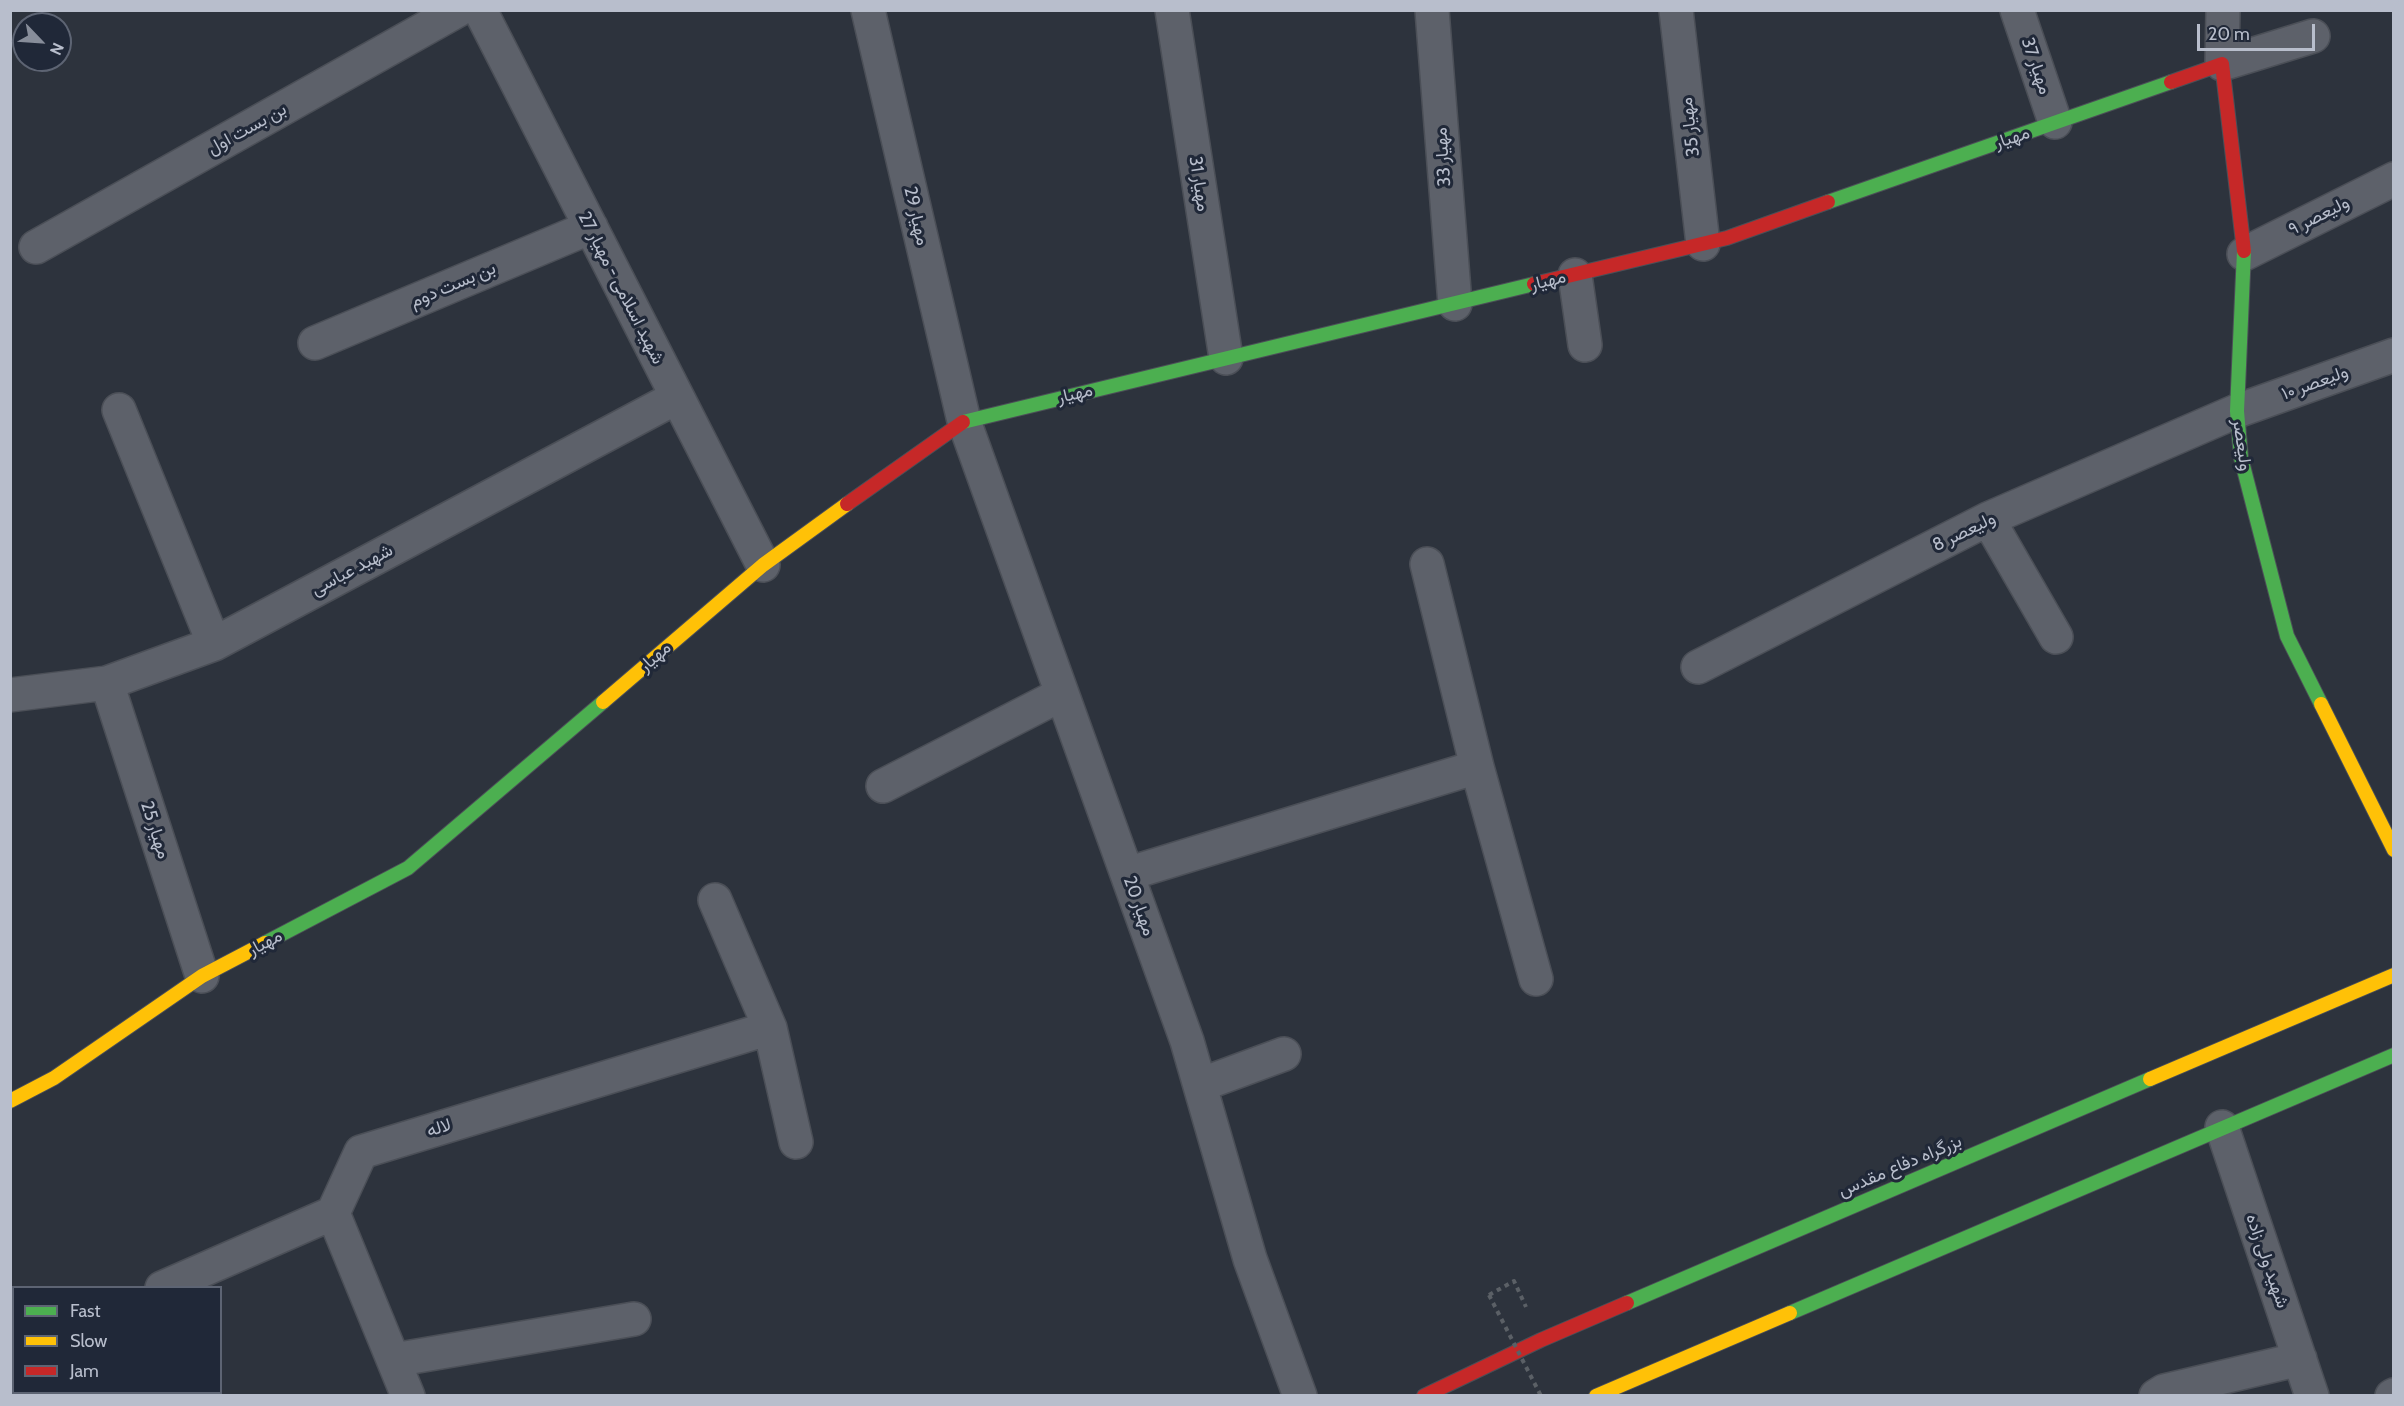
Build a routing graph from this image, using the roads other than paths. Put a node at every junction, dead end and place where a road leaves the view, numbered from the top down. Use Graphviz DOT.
graph roads {
  1 [pos="458,10"];
  2 [pos="480,10"];
  3 [pos="868,10"];
  4 [pos="1172,10"];
  5 [pos="1432,10"];
  6 [pos="1676,10"];
  7 [pos="2017,10"];
  8 [pos="2223,10"];
  9 [pos="2313,36"];
  10 [pos="2222,64"];
  11 [pos="2055,122"];
  12 [pos="2394,179"];
  13 [pos="591,227"];
  14 [pos="1703,244"];
  15 [pos="36,248"];
  16 [pos="2244,254"];
  17 [pos="1575,275"];
  18 [pos="1455,304"];
  19 [pos="315,343"];
  20 [pos="1585,345"];
  21 [pos="2394,355"];
  22 [pos="1226,358"];
  23 [pos="677,397"];
  24 [pos="118,410"];
  25 [pos="2237,411"];
  26 [pos="964,421"];
  27 [pos="1988,519"];
  28 [pos="1427,564"];
  29 [pos="763,565"];
  30 [pos="2056,637"];
  31 [pos="214,644"];
  32 [pos="1698,667"];
  33 [pos="107,683"];
  34 [pos="1062,694"];
  35 [pos="10,695"];
  36 [pos="1477,767"];
  37 [pos="883,786"];
  38 [pos="2394,850"];
  39 [pos="1127,874"];
  40 [pos="715,900"];
  41 [pos="2394,975"];
  42 [pos="202,976"];
  43 [pos="1536,979"];
  44 [pos="770,1028"];
  45 [pos="1284,1054"];
  46 [pos="2394,1054"];
  47 [pos="1200,1085"];
  48 [pos="10,1101"];
  49 [pos="2222,1127"];
  50 [pos="796,1142"];
  51 [pos="333,1213"];
  52 [pos="164,1286"];
  53 [pos="634,1319"];
  54 [pos="2300,1359"];
  55 [pos="394,1360"];
  56 [pos="408,1395"];
  57 [pos="1300,1395"];
  58 [pos="1424,1395"];
  59 [pos="1596,1395"];
  60 [pos="2156,1395"];
  61 [pos="2312,1395"];
  1 -- 15 [label="street, بن بست اول"];
  2 -- 13 [label="street, شهید اسلامی - مهیار 27"];
  3 -- 26 [label="street, مهیار 29"];
  4 -- 22 [label="street, مهیار 31"];
  5 -- 18 [label="street, مهیار 33"];
  6 -- 14 [label="street, مهیار 35"];
  7 -- 11 [label="street, مهیار 37"];
  8 -- 10 [label="street, ولیعصر"];
  9 -- 10 [label="street, مهیار"];
  10 -- 11 [label="main road, مهیار"];
  10 -- 16 [label="main road, ولیعصر"];
  11 -- 14 [label="main road, مهیار"];
  12 -- 16 [label="street, ولیعصر ۹"];
  13 -- 19 [label="street, بن بست دوم"];
  13 -- 23 [label="street, شهید اسلامی - مهیار 27"];
  14 -- 17 [label="main road, مهیار"];
  16 -- 25 [label="main road, ولیعصر"];
  17 -- 18 [label="main road, مهیار"];
  17 -- 20 [label="street"];
  18 -- 22 [label="main road, مهیار"];
  21 -- 25 [label="street, ولیعصر ۱۰"];
  22 -- 26 [label="main road, مهیار"];
  23 -- 29 [label="street, شهید اسلامی - مهیار 27"];
  23 -- 31 [label="street, شهید عباسی"];
  24 -- 31 [label="street"];
  25 -- 27 [label="street, ولیعصر 8"];
  25 -- 38 [label="main road, ولیعصر"];
  26 -- 29 [label="main road, مهیار"];
  26 -- 34 [label="street, مهیار 20"];
  27 -- 30 [label="street"];
  27 -- 32 [label="street, ولیعصر 8"];
  28 -- 36 [label="street"];
  29 -- 42 [label="main road, مهیار"];
  31 -- 33 [label="street, شهید عباسی"];
  33 -- 35 [label="street, شهید عباسی"];
  33 -- 42 [label="street, مهیار 25"];
  34 -- 37 [label="street"];
  34 -- 39 [label="street, مهیار 20"];
  36 -- 39 [label="street"];
  36 -- 43 [label="street"];
  39 -- 47 [label="street, مهیار 20"];
  40 -- 44 [label="street"];
  41 -- 58 [label="main road, بزرگراه دفاع مقدس"];
  42 -- 48 [label="main road, مهیار"];
  44 -- 50 [label="street"];
  44 -- 51 [label="street, لاله"];
  45 -- 47 [label="street"];
  46 -- 49 [label="main road"];
  47 -- 57 [label="street, مهیار 20"];
  49 -- 54 [label="street, شهید ولی زاده"];
  49 -- 59 [label="main road"];
  51 -- 52 [label="street"];
  51 -- 55 [label="street"];
  53 -- 55 [label="street"];
  54 -- 60 [label="street"];
  54 -- 61 [label="street, شهید ولی زاده"];
  55 -- 56 [label="street"];
}
